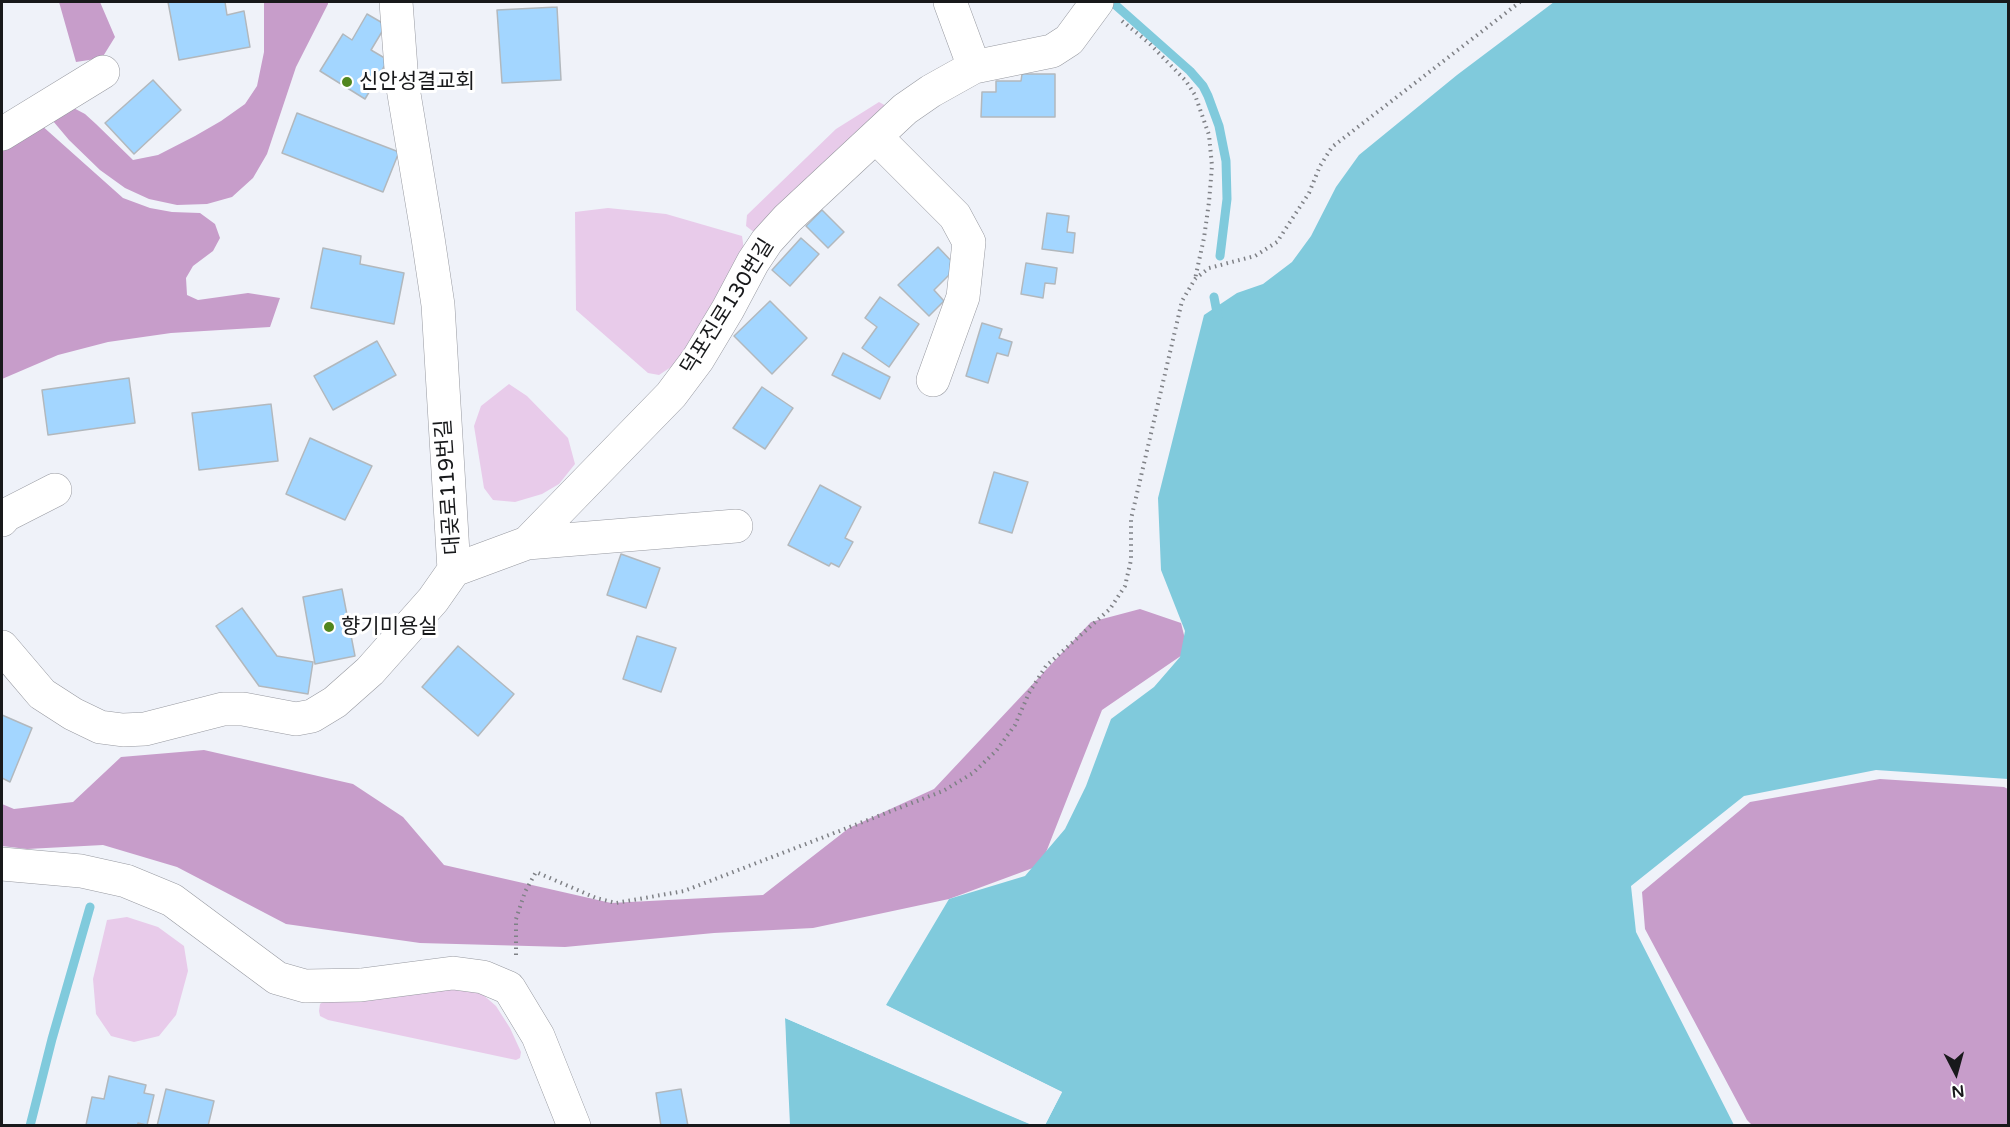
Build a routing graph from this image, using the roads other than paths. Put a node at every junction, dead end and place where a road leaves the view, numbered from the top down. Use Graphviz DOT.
graph roads {
  1 [pos="396,2"];
  2 [pos="950,2"];
  3 [pos="1106,8"];
  4 [pos="974,68"];
  5 [pos="104,72"];
  6 [pos="2,134"];
  7 [pos="877,138"];
  8 [pos="933,380"];
  9 [pos="55,490"];
  10 [pos="2,520"];
  11 [pos="736,526"];
  12 [pos="527,543"];
  13 [pos="454,570"];
  14 [pos="2,647"];
  15 [pos="2,864"];
  16 [pos="574,1125"];
  1 -- 13 [label="lane, 대곶로119번길"];
  2 -- 4 [label="lane"];
  3 -- 4 [label="lane, 덕포진로130번길"];
  4 -- 7 [label="lane, 덕포진로130번길"];
  5 -- 6 [label="lane"];
  7 -- 8 [label="lane"];
  7 -- 12 [label="lane, 덕포진로130번길"];
  9 -- 10 [label="lane"];
  11 -- 12 [label="lane"];
  12 -- 13 [label="lane, 덕포진로130번길"];
  13 -- 14 [label="lane, 대곶로119번길"];
  15 -- 16 [label="lane"];
}
